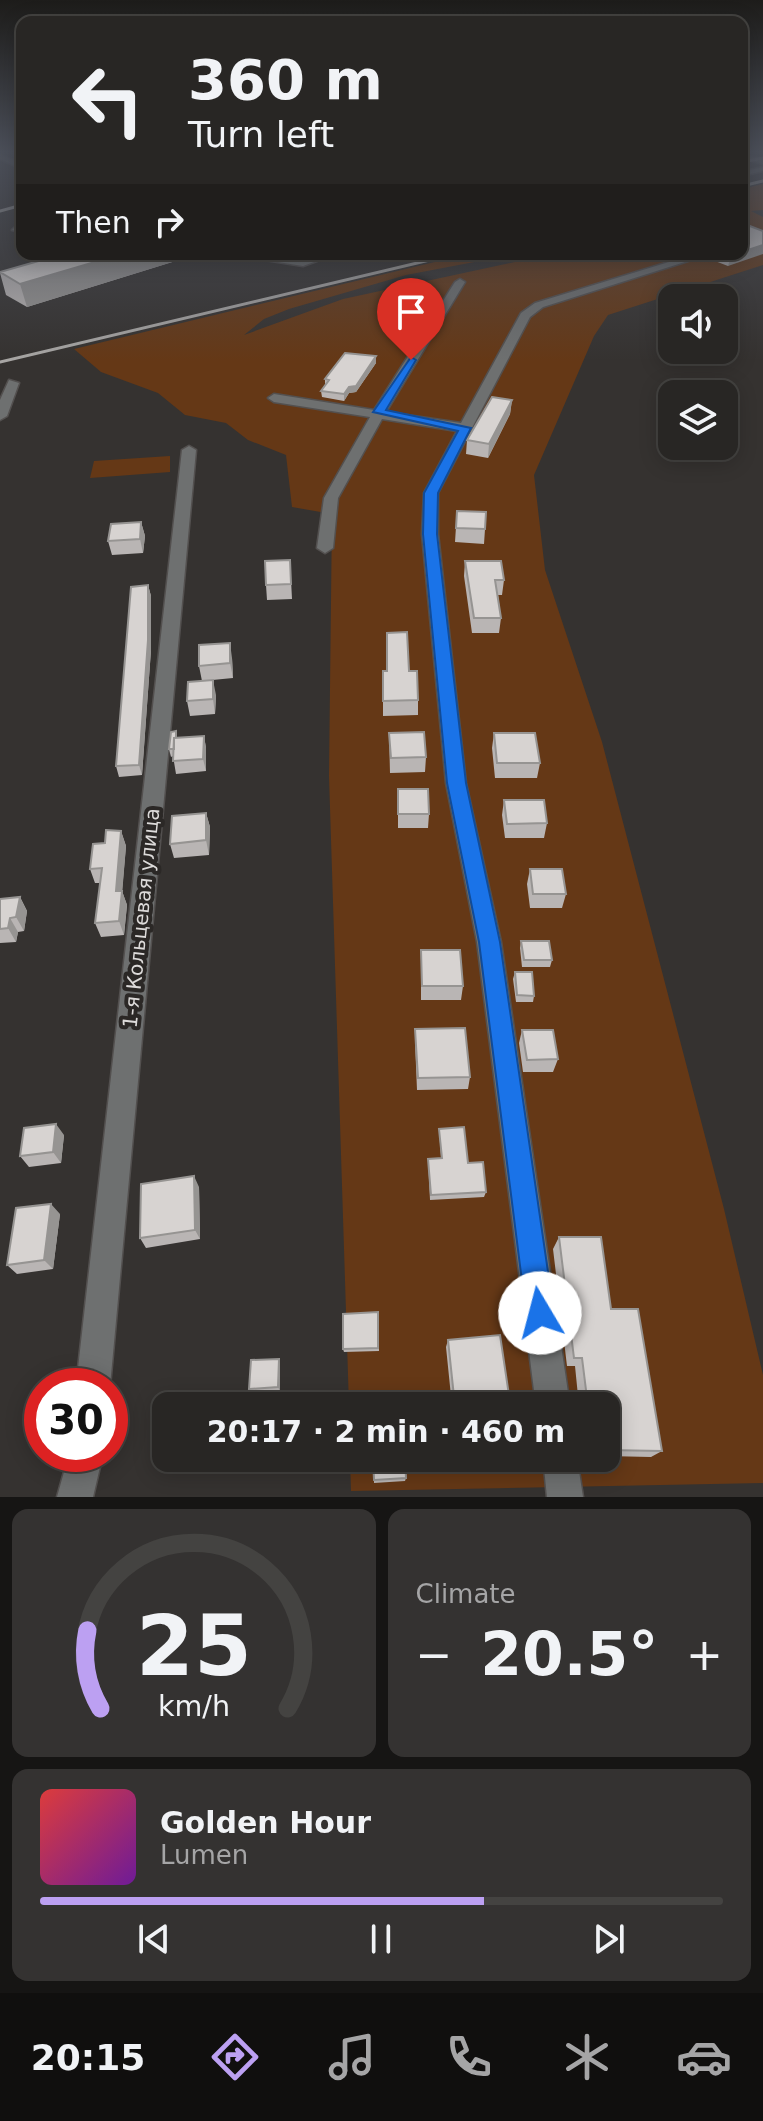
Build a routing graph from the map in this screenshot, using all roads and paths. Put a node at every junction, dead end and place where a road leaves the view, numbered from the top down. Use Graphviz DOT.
graph roads {
  1 [pos="280,260"];
  2 [pos="312,260"];
  3 [pos="685,260"];
  4 [pos="460,282"];
  5 [pos="13,383"];
  6 [pos="274,398"];
  7 [pos="379,412"];
  8 [pos="0,416"];
  9 [pos="465,428"];
  10 [pos="189,450"];
  11 [pos="325,548"];
  12 [pos="95,1368"];
  13 [pos="551,1392"];
  14 [pos="81,1472"];
  15 [pos="562,1472"];
  16 [pos="75,1497"];
  17 [pos="565,1497"];
  1 -- 2 [label="street"];
  3 -- 9 [label="street"];
  4 -- 7 [label="street"];
  5 -- 8 [label="street"];
  6 -- 7 [label="street"];
  7 -- 9 [label="street"];
  7 -- 11 [label="street"];
  9 -- 13 [label="street"];
  10 -- 12 [label="street, 1-я Кольцевая улица"];
  14 -- 16 [label="street"];
  15 -- 17 [label="street"];
}
